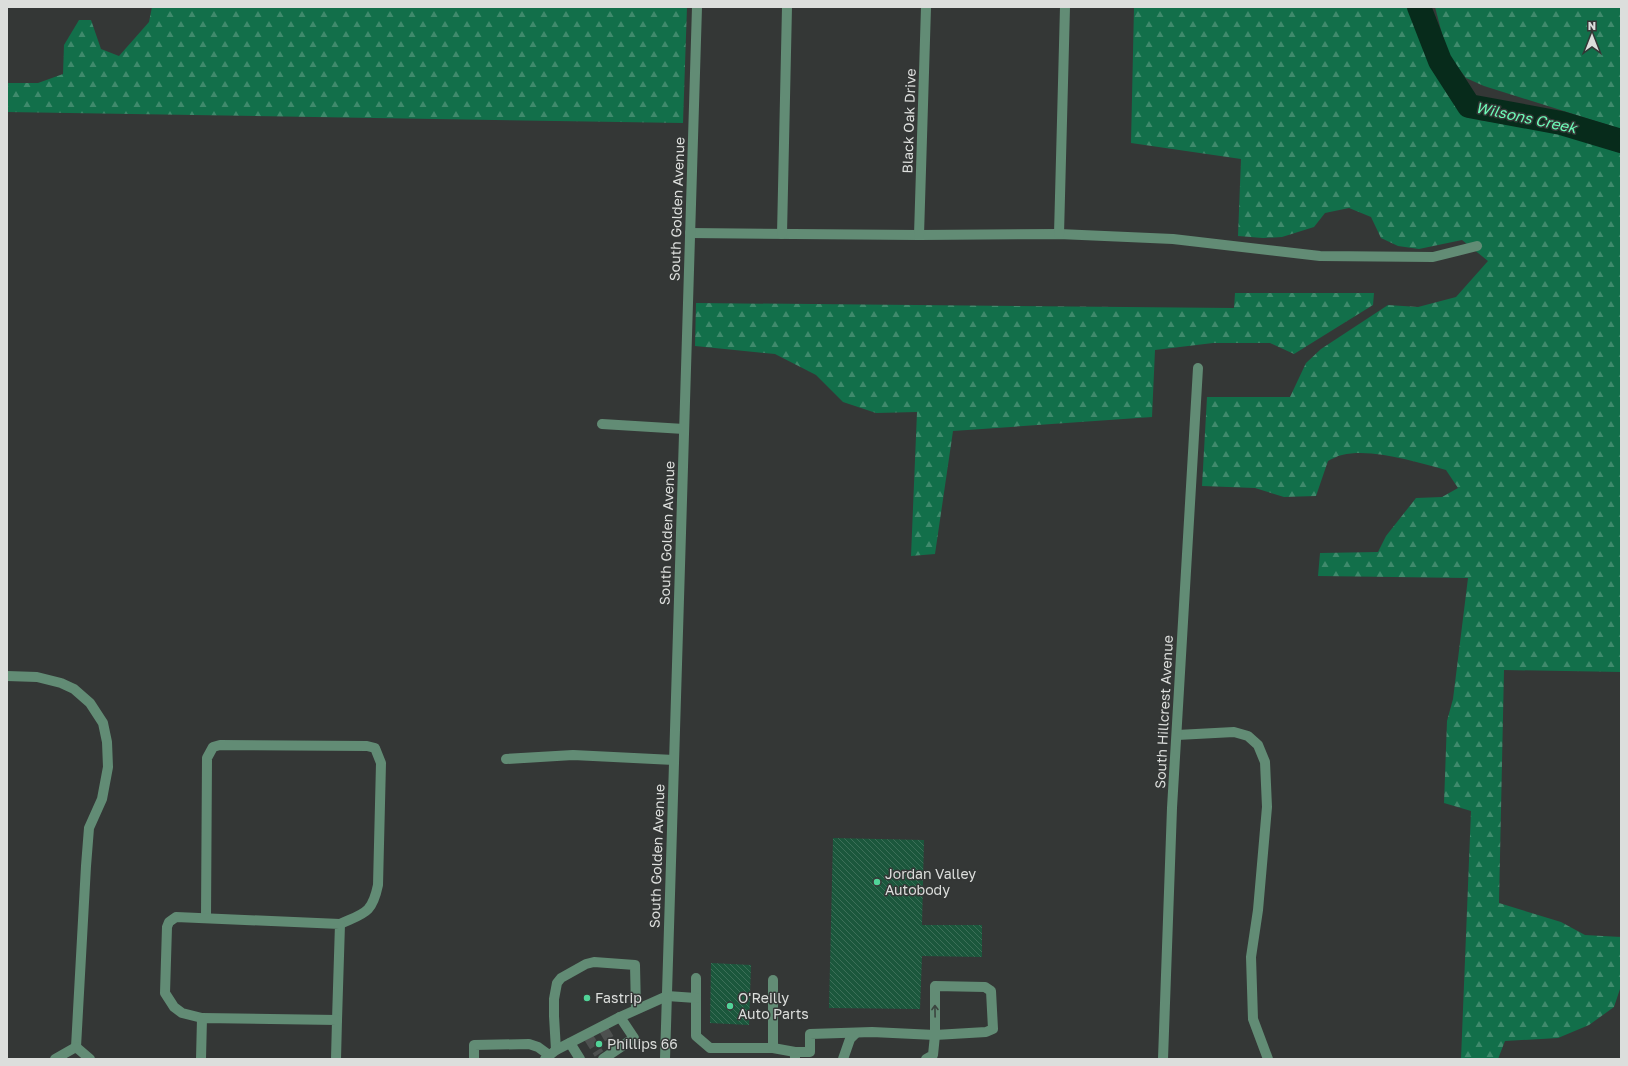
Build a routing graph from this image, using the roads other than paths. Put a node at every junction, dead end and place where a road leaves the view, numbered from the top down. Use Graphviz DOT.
graph roads {
  1 [pos="698,7"];
  2 [pos="787,7"];
  3 [pos="926,7"];
  4 [pos="1065,7"];
  5 [pos="690,233"];
  6 [pos="782,234"];
  7 [pos="1059,234"];
  8 [pos="919,235"];
  9 [pos="1477,246"];
  10 [pos="1198,368"];
  11 [pos="602,424"];
  12 [pos="684,429"];
  13 [pos="7,676"];
  14 [pos="1177,735"];
  15 [pos="506,759"];
  16 [pos="674,760"];
  17 [pos="206,918"];
  18 [pos="340,924"];
  19 [pos="696,978"];
  20 [pos="773,980"];
  21 [pos="667,996"];
  22 [pos="696,998"];
  23 [pos="636,1010"];
  24 [pos="620,1017"];
  25 [pos="202,1018"];
  26 [pos="337,1020"];
  27 [pos="856,1033"];
  28 [pos="935,1035"];
  29 [pos="570,1043"];
  30 [pos="76,1047"];
  31 [pos="773,1048"];
  32 [pos="550,1055"];
  33 [pos="795,1056"];
  34 [pos="601,1057"];
  35 [pos="55,1059"];
  36 [pos="90,1059"];
  37 [pos="201,1059"];
  38 [pos="336,1059"];
  39 [pos="474,1059"];
  40 [pos="580,1059"];
  41 [pos="665,1059"];
  42 [pos="843,1059"];
  43 [pos="926,1059"];
  44 [pos="1163,1059"];
  45 [pos="1268,1059"];
  1 -- 5 [label="street, South Golden Avenue"];
  2 -- 6 [label="street"];
  3 -- 8 [label="street, Black Oak Drive"];
  4 -- 7 [label="street"];
  5 -- 6 [label="street"];
  5 -- 12 [label="street, South Golden Avenue"];
  6 -- 8 [label="street"];
  7 -- 8 [label="street"];
  7 -- 9 [label="street"];
  10 -- 14 [label="street, South Hillcrest Avenue"];
  11 -- 12 [label="street"];
  12 -- 16 [label="street, South Golden Avenue"];
  13 -- 30 [label="street"];
  14 -- 44 [label="street, South Hillcrest Avenue"];
  14 -- 45 [label="street"];
  15 -- 16 [label="street"];
  16 -- 21 [label="street, South Golden Avenue"];
  17 -- 18 [label="street"];
  17 -- 18 [label="street"];
  17 -- 25 [label="street"];
  18 -- 26 [label="street"];
  19 -- 22 [label="street"];
  20 -- 31 [label="street"];
  21 -- 22 [label="street"];
  21 -- 23 [label="street"];
  21 -- 41 [label="street, South Golden Avenue"];
  22 -- 31 [label="street"];
  23 -- 24 [label="street"];
  23 -- 32 [label="street"];
  24 -- 29 [label="street"];
  24 -- 34 [label="street"];
  25 -- 26 [label="street"];
  25 -- 37 [label="street"];
  26 -- 38 [label="street"];
  27 -- 28 [label="street"];
  27 -- 33 [label="street"];
  27 -- 42 [label="street"];
  28 -- 28 [label="street, one-way"];
  28 -- 43 [label="street"];
  29 -- 32 [label="street"];
  29 -- 40 [label="street"];
  30 -- 35 [label="street"];
  30 -- 36 [label="street"];
  31 -- 33 [label="street"];
  32 -- 39 [label="street"];
}
